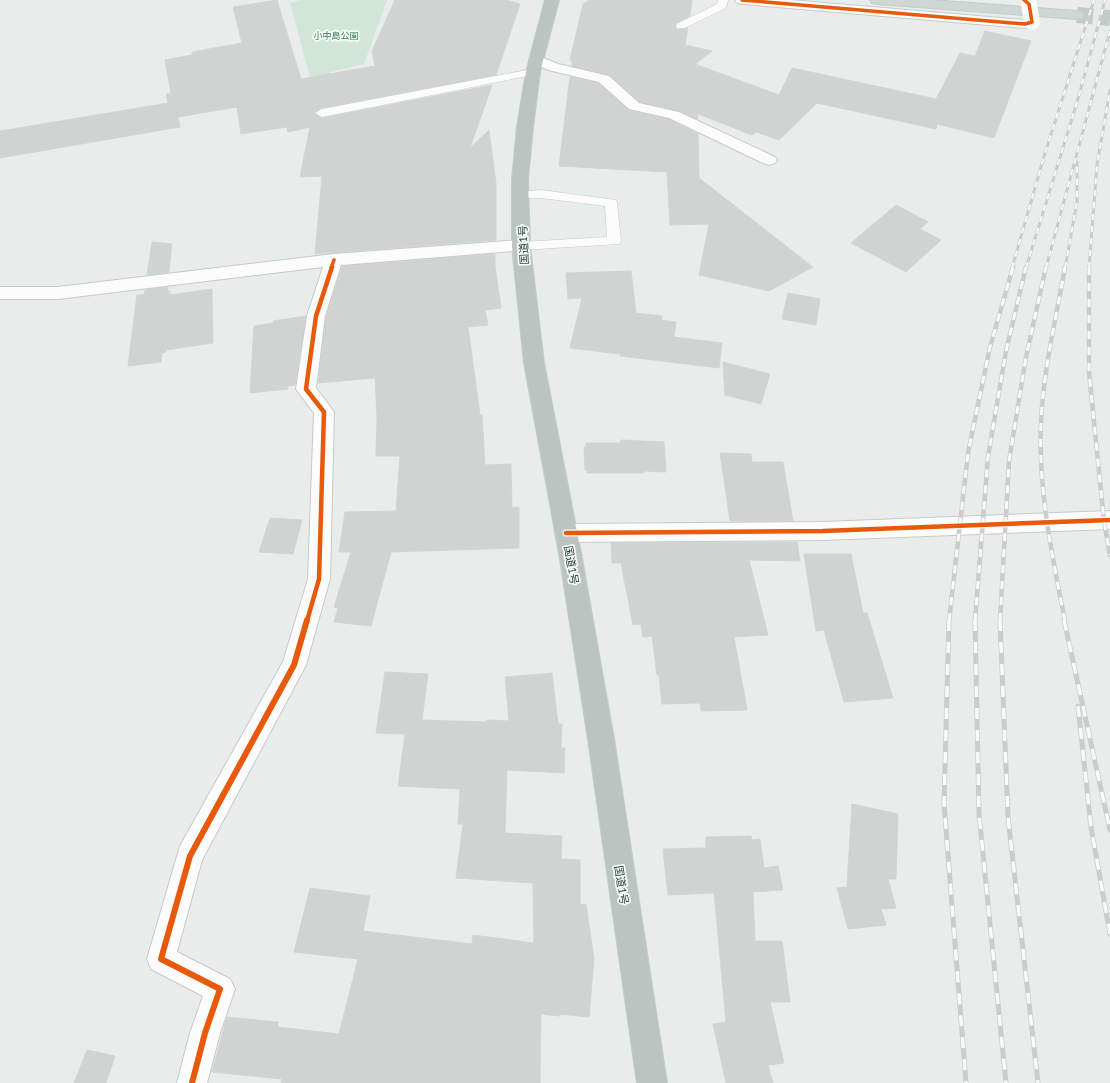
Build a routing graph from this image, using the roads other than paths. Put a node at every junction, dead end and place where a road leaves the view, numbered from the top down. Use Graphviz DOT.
graph roads {
  1 [pos="552,0"];
  2 [pos="724,0"];
  3 [pos="742,0"];
  4 [pos="877,0"];
  5 [pos="1026,2"];
  6 [pos="1077,16"];
  7 [pos="681,26"];
  8 [pos="534,65"];
  9 [pos="322,113"];
  10 [pos="769,160"];
  11 [pos="521,195"];
  12 [pos="521,246"];
  13 [pos="334,260"];
  14 [pos="0,293"];
  15 [pos="1110,520"];
  16 [pos="566,533"];
  17 [pos="192,1083"];
  18 [pos="652,1083"];
  1 -- 8 [label="highway, 国道1号"];
  2 -- 7 [label="lane"];
  3 -- 5 [label="street, bridge"];
  4 -- 6 [label="main road"];
  8 -- 9 [label="lane"];
  8 -- 10 [label="street"];
  8 -- 11 [label="highway, 国道1号"];
  11 -- 12 [label="highway, 国道1号"];
  11 -- 12 [label="lane"];
  12 -- 13 [label="street"];
  12 -- 16 [label="highway, 国道1号"];
  13 -- 14 [label="street"];
  13 -- 17 [label="street"];
  15 -- 16 [label="street"];
  16 -- 18 [label="highway, 国道1号"];
}
